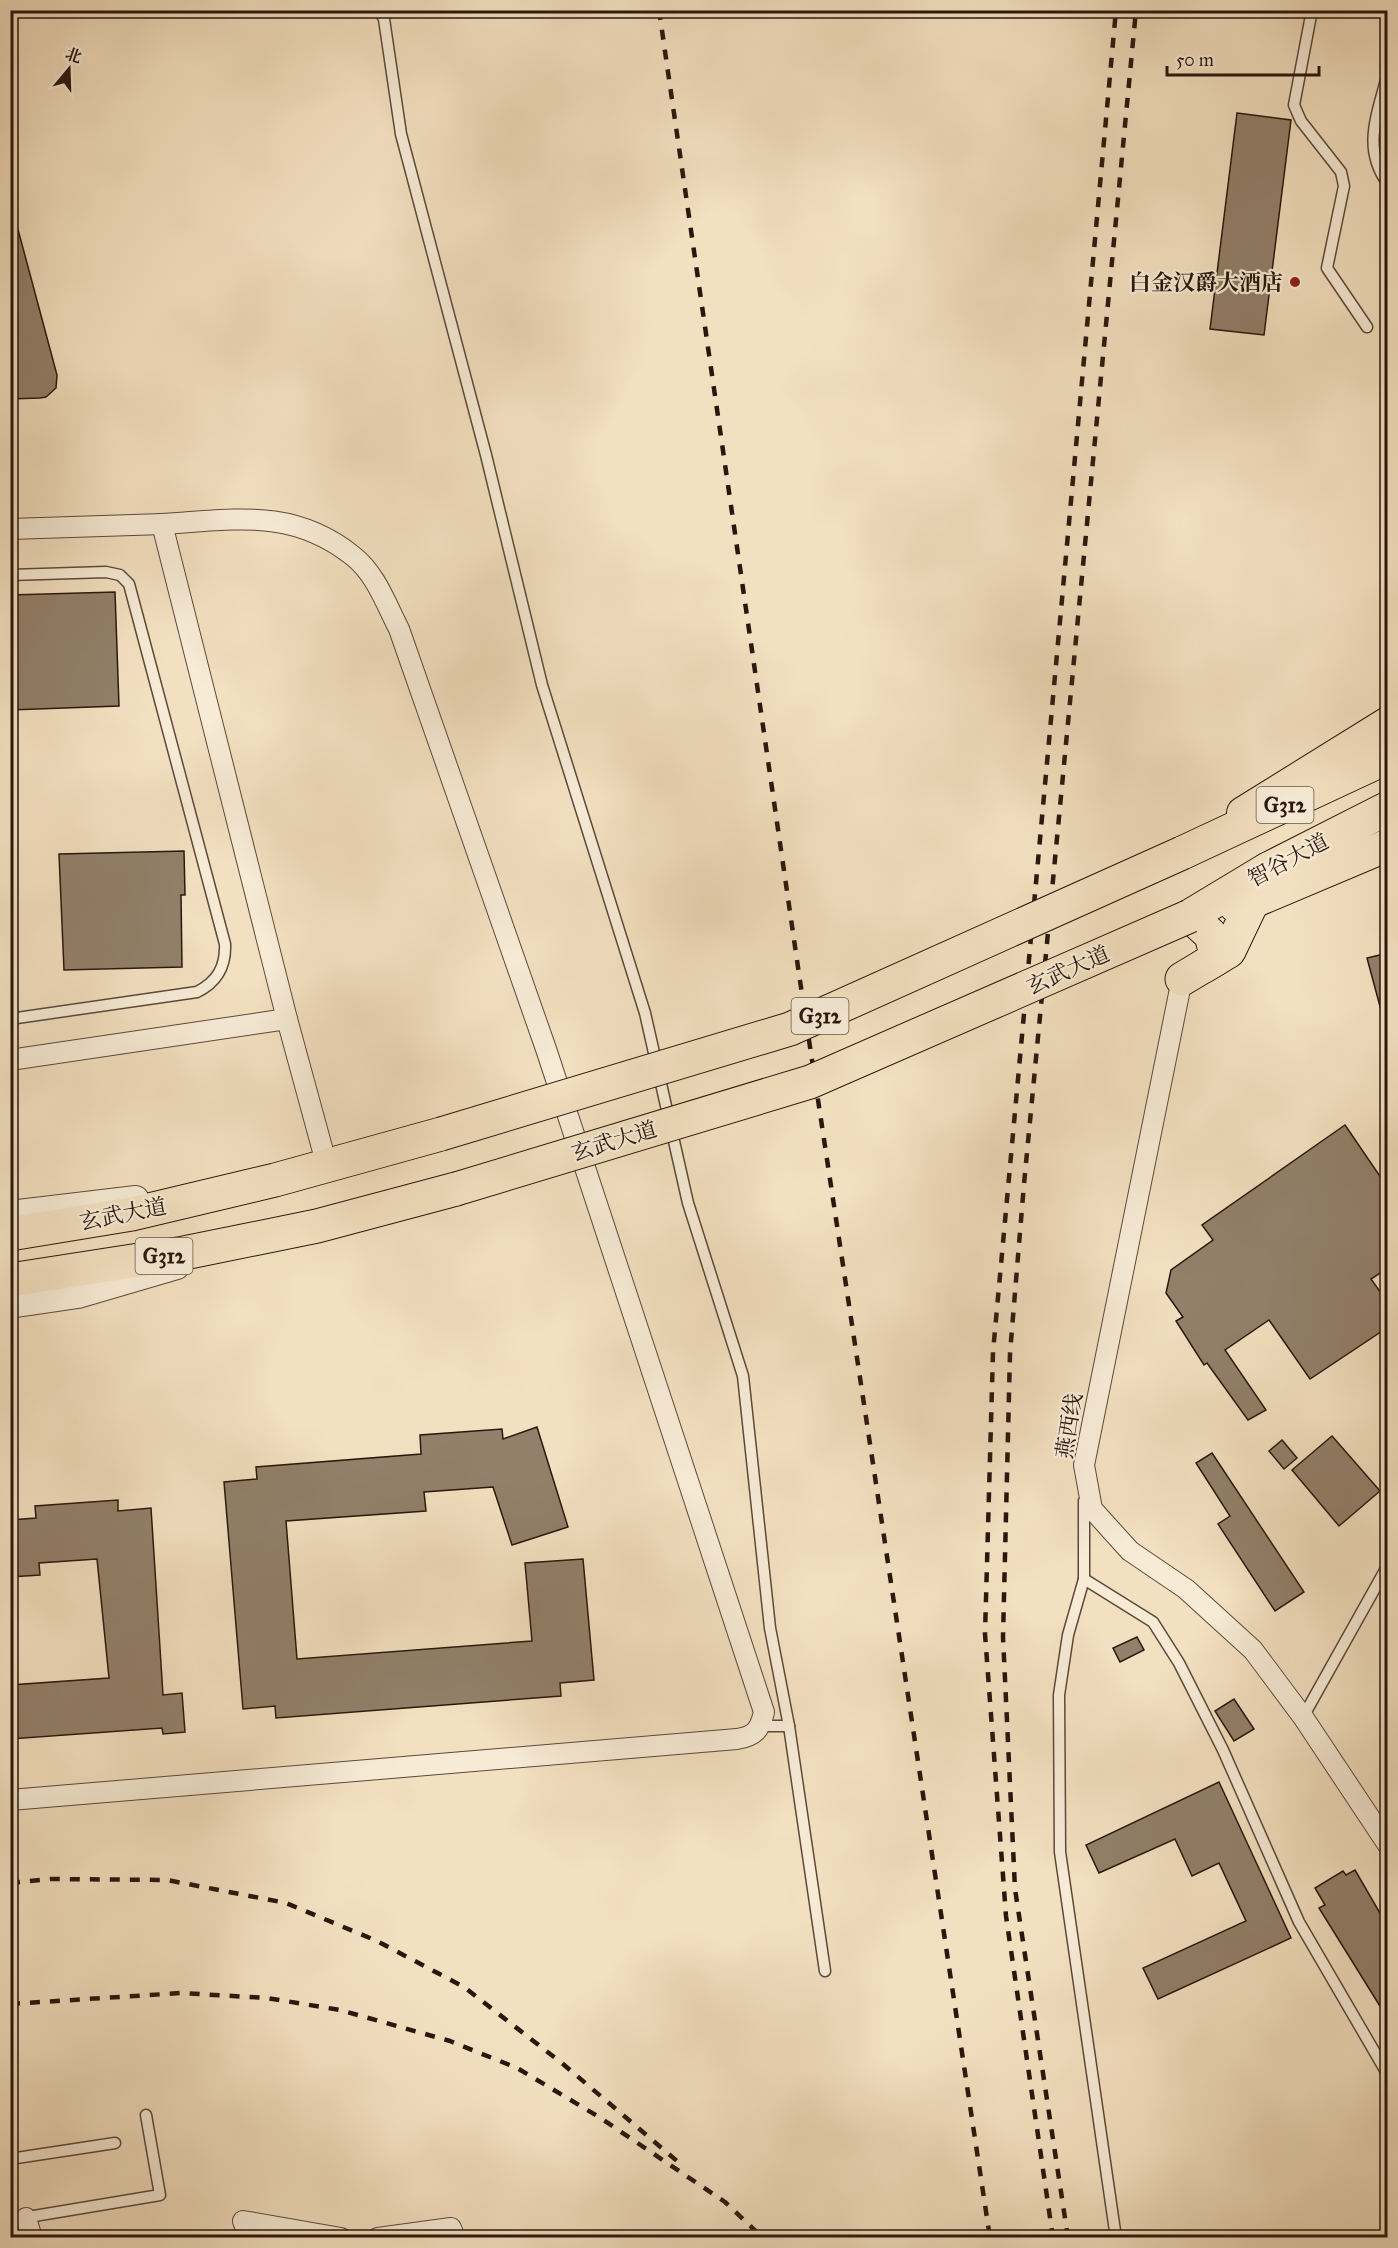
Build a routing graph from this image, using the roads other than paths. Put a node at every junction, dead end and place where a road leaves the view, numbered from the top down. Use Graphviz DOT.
graph roads {
  1 [pos="379,10"];
  2 [pos="1312,10"];
  3 [pos="1388,72"];
  4 [pos="1388,184"];
  5 [pos="1367,327"];
  6 [pos="162,524"];
  7 [pos="10,529"];
  8 [pos="10,575"];
  9 [pos="1388,723"];
  10 [pos="1388,757"];
  11 [pos="1388,808"];
  12 [pos="1388,845"];
  13 [pos="1182,853"];
  14 [pos="1268,869"];
  15 [pos="1253,902"];
  16 [pos="1191,916"];
  17 [pos="1182,979"];
  18 [pos="10,1019"];
  19 [pos="287,1019"];
  20 [pos="10,1060"];
  21 [pos="327,1166"];
  22 [pos="275,1180"];
  23 [pos="10,1213"];
  24 [pos="317,1226"];
  25 [pos="10,1234"];
  26 [pos="10,1280"];
  27 [pos="10,1306"];
  28 [pos="1084,1465"];
  29 [pos="1388,1565"];
  30 [pos="1084,1580"];
  31 [pos="1303,1717"];
  32 [pos="761,1726"];
  33 [pos="789,1726"];
  34 [pos="10,1800"];
  35 [pos="1388,1845"];
  36 [pos="825,1971"];
  37 [pos="1388,2075"];
  38 [pos="146,2115"];
  39 [pos="115,2143"];
  40 [pos="10,2159"];
  41 [pos="18,2219"];
  42 [pos="32,2238"];
  43 [pos="249,2238"];
  44 [pos="341,2238"];
  45 [pos="378,2238"];
  46 [pos="455,2238"];
  47 [pos="1116,2238"];
  1 -- 33 [label="lane"];
  2 -- 5 [label="lane"];
  3 -- 4 [label="lane"];
  6 -- 7 [label="street"];
  6 -- 19 [label="street"];
  6 -- 32 [label="street"];
  8 -- 18 [label="lane"];
  9 -- 13 [label="main road"];
  10 -- 13 [label="highway, G312"];
  11 -- 14 [label="highway, 智谷大道 / G312"];
  12 -- 15 [label="main road"];
  13 -- 21 [label="highway, 玄武大道 / G312, bridge"];
  14 -- 15 [label="highway"];
  14 -- 16 [label="highway, 智谷大道 / G312"];
  15 -- 16 [label="main road"];
  15 -- 17 [label="highway"];
  16 -- 17 [label="highway"];
  16 -- 24 [label="highway, 玄武大道 / G312, bridge"];
  17 -- 28 [label="street, 燕西线"];
  19 -- 20 [label="street"];
  19 -- 21 [label="street"];
  21 -- 22 [label="highway, 玄武大道 / G312"];
  22 -- 23 [label="street"];
  22 -- 25 [label="highway, 玄武大道 / G312"];
  24 -- 26 [label="highway, 玄武大道 / G312"];
  24 -- 27 [label="street"];
  28 -- 30 [label="lane"];
  28 -- 31 [label="street, 燕西线"];
  29 -- 31 [label="lane"];
  30 -- 37 [label="lane"];
  30 -- 47 [label="lane"];
  31 -- 35 [label="street, 燕西线"];
  32 -- 33 [label="lane"];
  32 -- 34 [label="street"];
  33 -- 36 [label="lane"];
  38 -- 41 [label="lane"];
  39 -- 40 [label="lane"];
  41 -- 42 [label="street"];
  43 -- 44 [label="street"];
  45 -- 46 [label="street"];
}
